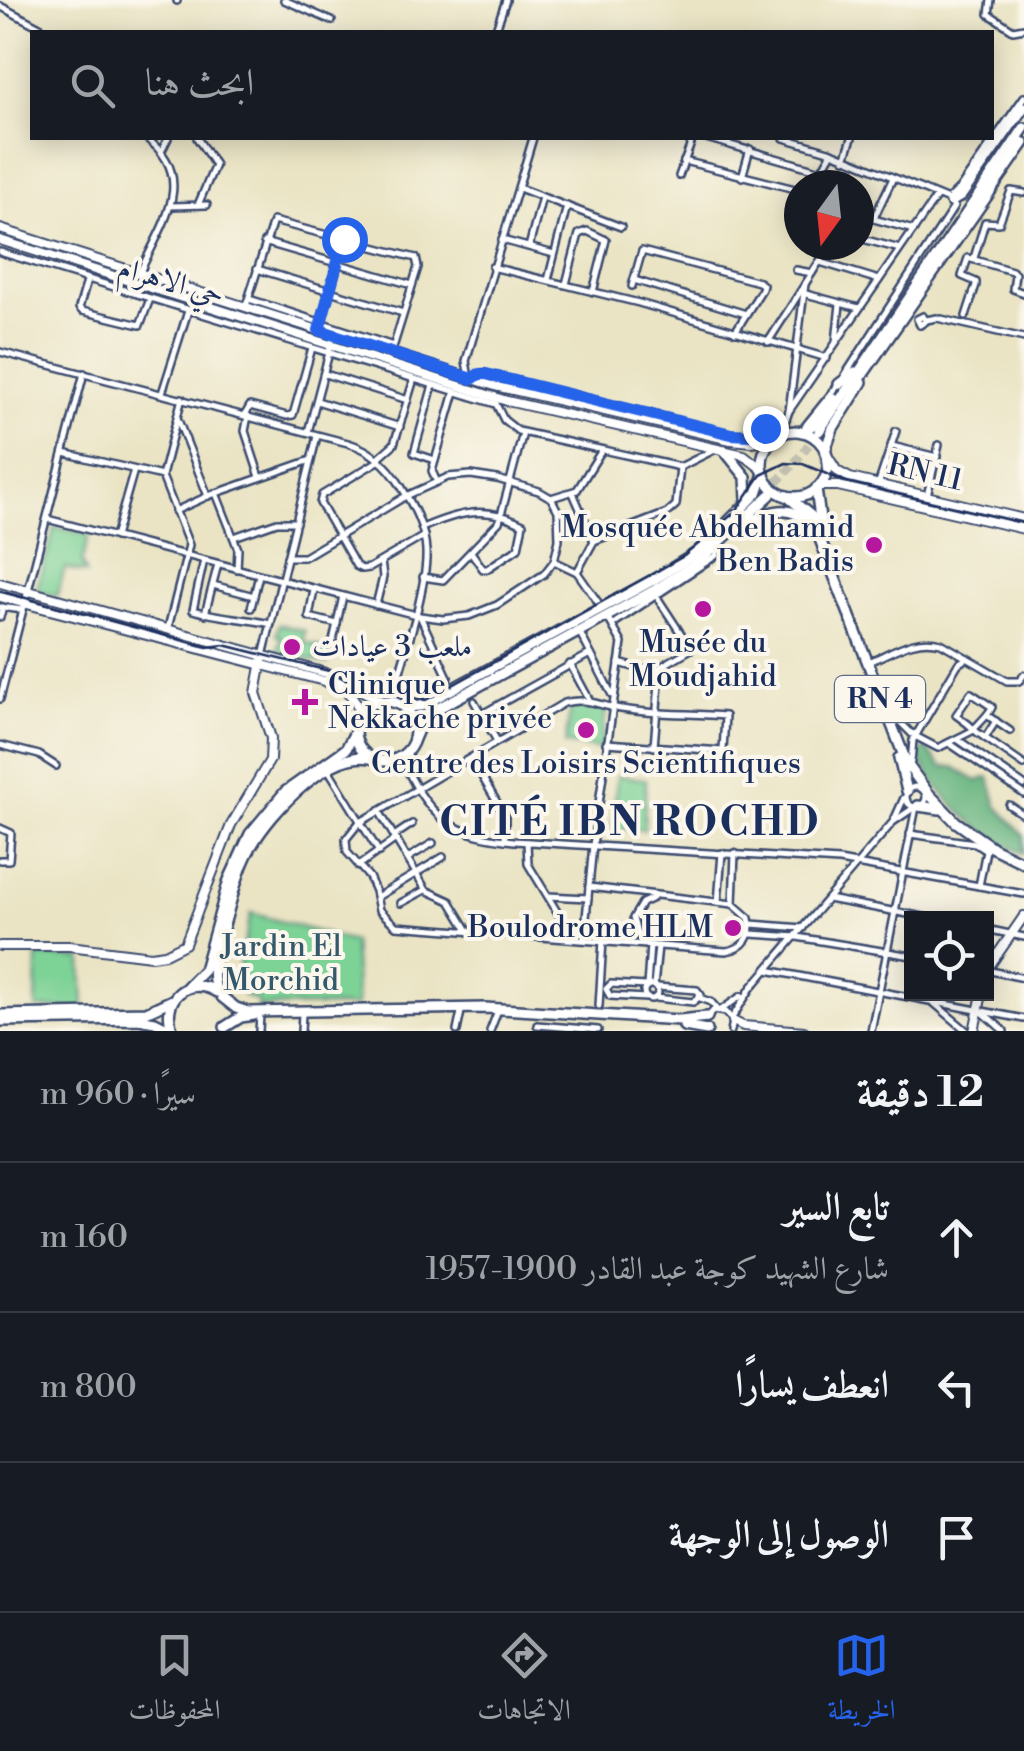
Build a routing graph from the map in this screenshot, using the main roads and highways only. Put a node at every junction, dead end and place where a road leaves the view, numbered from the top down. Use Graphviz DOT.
graph roads {
  1 [pos="1024,107"];
  2 [pos="1024,128"];
  3 [pos="1024,143"];
  4 [pos="951,203"];
  5 [pos="0,227"];
  6 [pos="0,240"];
  7 [pos="49,256"];
  8 [pos="46,268"];
  9 [pos="206,294"];
  10 [pos="192,307"];
  11 [pos="885,346"];
  12 [pos="864,362"];
  13 [pos="855,372"];
  14 [pos="839,384"];
  15 [pos="801,432"];
  16 [pos="780,433"];
  17 [pos="720,450"];
  18 [pos="826,453"];
  19 [pos="764,472"];
  20 [pos="818,488"];
  21 [pos="786,495"];
  22 [pos="746,504"];
  23 [pos="1024,519"];
  24 [pos="1024,529"];
  25 [pos="720,544"];
  26 [pos="681,563"];
  27 [pos="0,583"];
  28 [pos="838,584"];
  29 [pos="0,596"];
  30 [pos="607,617"];
  31 [pos="262,660"];
  32 [pos="382,701"];
  33 [pos="399,705"];
  34 [pos="358,718"];
  35 [pos="354,734"];
  36 [pos="896,741"];
  37 [pos="412,744"];
  38 [pos="370,758"];
  39 [pos="906,793"];
  40 [pos="916,806"];
  41 [pos="946,812"];
  42 [pos="1024,860"];
  43 [pos="1024,916"];
  44 [pos="0,946"];
  45 [pos="994,960"];
  46 [pos="188,987"];
  47 [pos="220,995"];
  48 [pos="172,1000"];
  49 [pos="980,1001"];
  50 [pos="706,1017"];
  51 [pos="0,1018"];
  52 [pos="732,1023"];
  53 [pos="537,1024"];
  54 [pos="599,1027"];
  55 [pos="224,1029"];
  56 [pos="770,1029"];
  57 [pos="707,1030"];
  58 [pos="174,1031"];
  59 [pos="738,1031"];
  60 [pos="804,1031"];
  61 [pos="971,1031"];
  1 -- 4 [label="highway"];
  2 -- 12 [label="highway"];
  3 -- 11 [label="highway"];
  5 -- 9 [label="main road"];
  6 -- 7 [label="main road"];
  7 -- 8 [label="main road"];
  7 -- 10 [label="main road"];
  9 -- 10 [label="main road"];
  9 -- 16 [label="main road"];
  10 -- 17 [label="main road"];
  11 -- 12 [label="highway"];
  11 -- 18 [label="highway"];
  12 -- 13 [label="highway"];
  13 -- 14 [label="highway"];
  13 -- 15 [label="highway"];
  15 -- 16 [label="highway"];
  15 -- 18 [label="highway"];
  16 -- 19 [label="highway"];
  17 -- 19 [label="main road"];
  17 -- 22 [label="highway"];
  18 -- 20 [label="highway"];
  18 -- 23 [label="main road, RN 11"];
  19 -- 21 [label="highway"];
  19 -- 22 [label="highway"];
  20 -- 21 [label="highway"];
  20 -- 24 [label="main road, RN 11"];
  20 -- 42 [label="highway, RN 4"];
  21 -- 25 [label="highway"];
  21 -- 28 [label="highway, RN 4"];
  22 -- 26 [label="highway"];
  25 -- 26 [label="highway"];
  25 -- 28 [label="highway"];
  25 -- 30 [label="highway"];
  26 -- 30 [label="highway"];
  27 -- 31 [label="main road"];
  28 -- 36 [label="highway, RN 4"];
  29 -- 31 [label="main road"];
  30 -- 33 [label="highway"];
  30 -- 37 [label="highway"];
  31 -- 32 [label="main road"];
  31 -- 34 [label="main road"];
  31 -- 44 [label="main road"];
  32 -- 33 [label="highway"];
  32 -- 34 [label="highway"];
  33 -- 37 [label="highway"];
  34 -- 35 [label="highway"];
  35 -- 38 [label="highway"];
  35 -- 46 [label="highway"];
  36 -- 39 [label="highway"];
  36 -- 41 [label="highway, RN 4"];
  37 -- 38 [label="highway"];
  38 -- 47 [label="highway"];
  40 -- 41 [label="highway"];
  41 -- 42 [label="highway, RN 4"];
  43 -- 45 [label="main road"];
  46 -- 47 [label="highway"];
  46 -- 48 [label="highway"];
  47 -- 50 [label="highway"];
  47 -- 55 [label="highway"];
  48 -- 51 [label="highway"];
  48 -- 58 [label="highway"];
  49 -- 61 [label="main road"];
  51 -- 58 [label="highway"];
  52 -- 56 [label="main road"];
  53 -- 54 [label="highway"];
  53 -- 55 [label="highway"];
  54 -- 57 [label="highway"];
  56 -- 59 [label="main road"];
  56 -- 60 [label="main road"];
}
